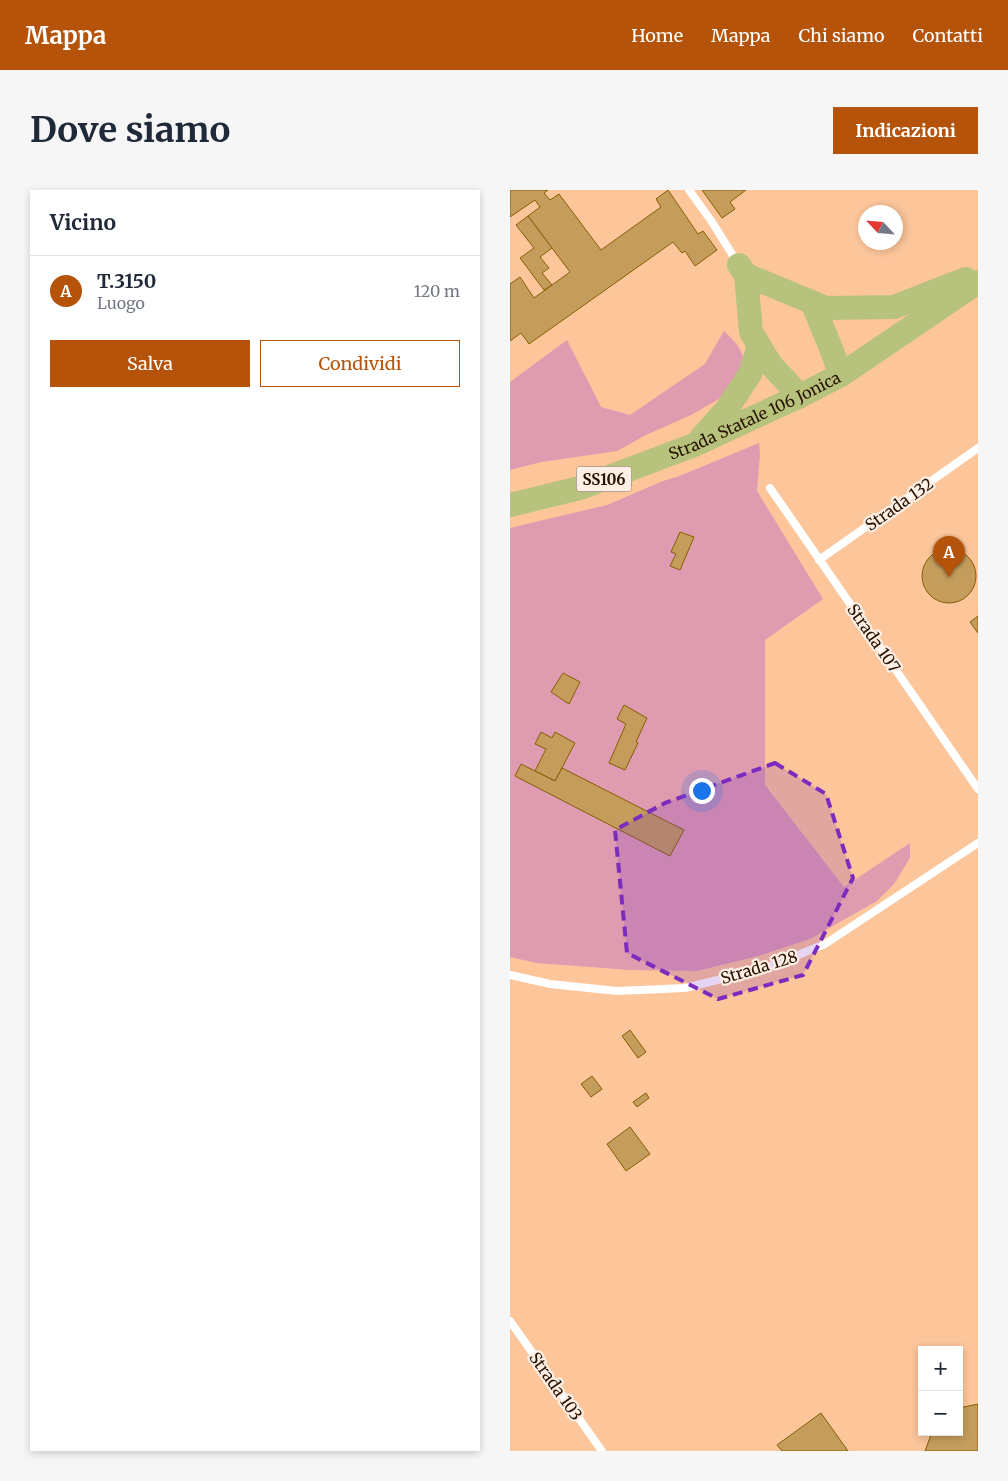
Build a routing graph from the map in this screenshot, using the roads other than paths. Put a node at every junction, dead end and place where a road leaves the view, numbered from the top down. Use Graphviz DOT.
graph roads {
  1 [pos="689,190"];
  2 [pos="742,269"];
  3 [pos="978,275"];
  4 [pos="978,282"];
  5 [pos="812,302"];
  6 [pos="759,346"];
  7 [pos="841,376"];
  8 [pos="800,396"];
  9 [pos="694,445"];
  10 [pos="978,448"];
  11 [pos="770,488"];
  12 [pos="510,505"];
  13 [pos="819,560"];
  14 [pos="978,789"];
  15 [pos="978,843"];
  16 [pos="510,975"];
  17 [pos="510,1321"];
  18 [pos="602,1451"];
  1 -- 2 [label="lane"];
  2 -- 5 [label="main road"];
  2 -- 6 [label="main road"];
  3 -- 5 [label="main road"];
  4 -- 7 [label="main road, Strada Statale 106 Jonica / SS106"];
  5 -- 7 [label="main road"];
  6 -- 8 [label="main road"];
  6 -- 9 [label="main road"];
  7 -- 8 [label="main road, Strada Statale 106 Jonica / SS106"];
  8 -- 9 [label="main road, Strada Statale 106 Jonica / SS106"];
  9 -- 12 [label="main road, Strada Statale 106 Jonica / SS106"];
  10 -- 13 [label="lane, Strada 132"];
  11 -- 13 [label="lane, Strada 107"];
  13 -- 14 [label="lane, Strada 107"];
  15 -- 16 [label="lane, Strada 128"];
  17 -- 18 [label="lane, Strada 103"];
}
